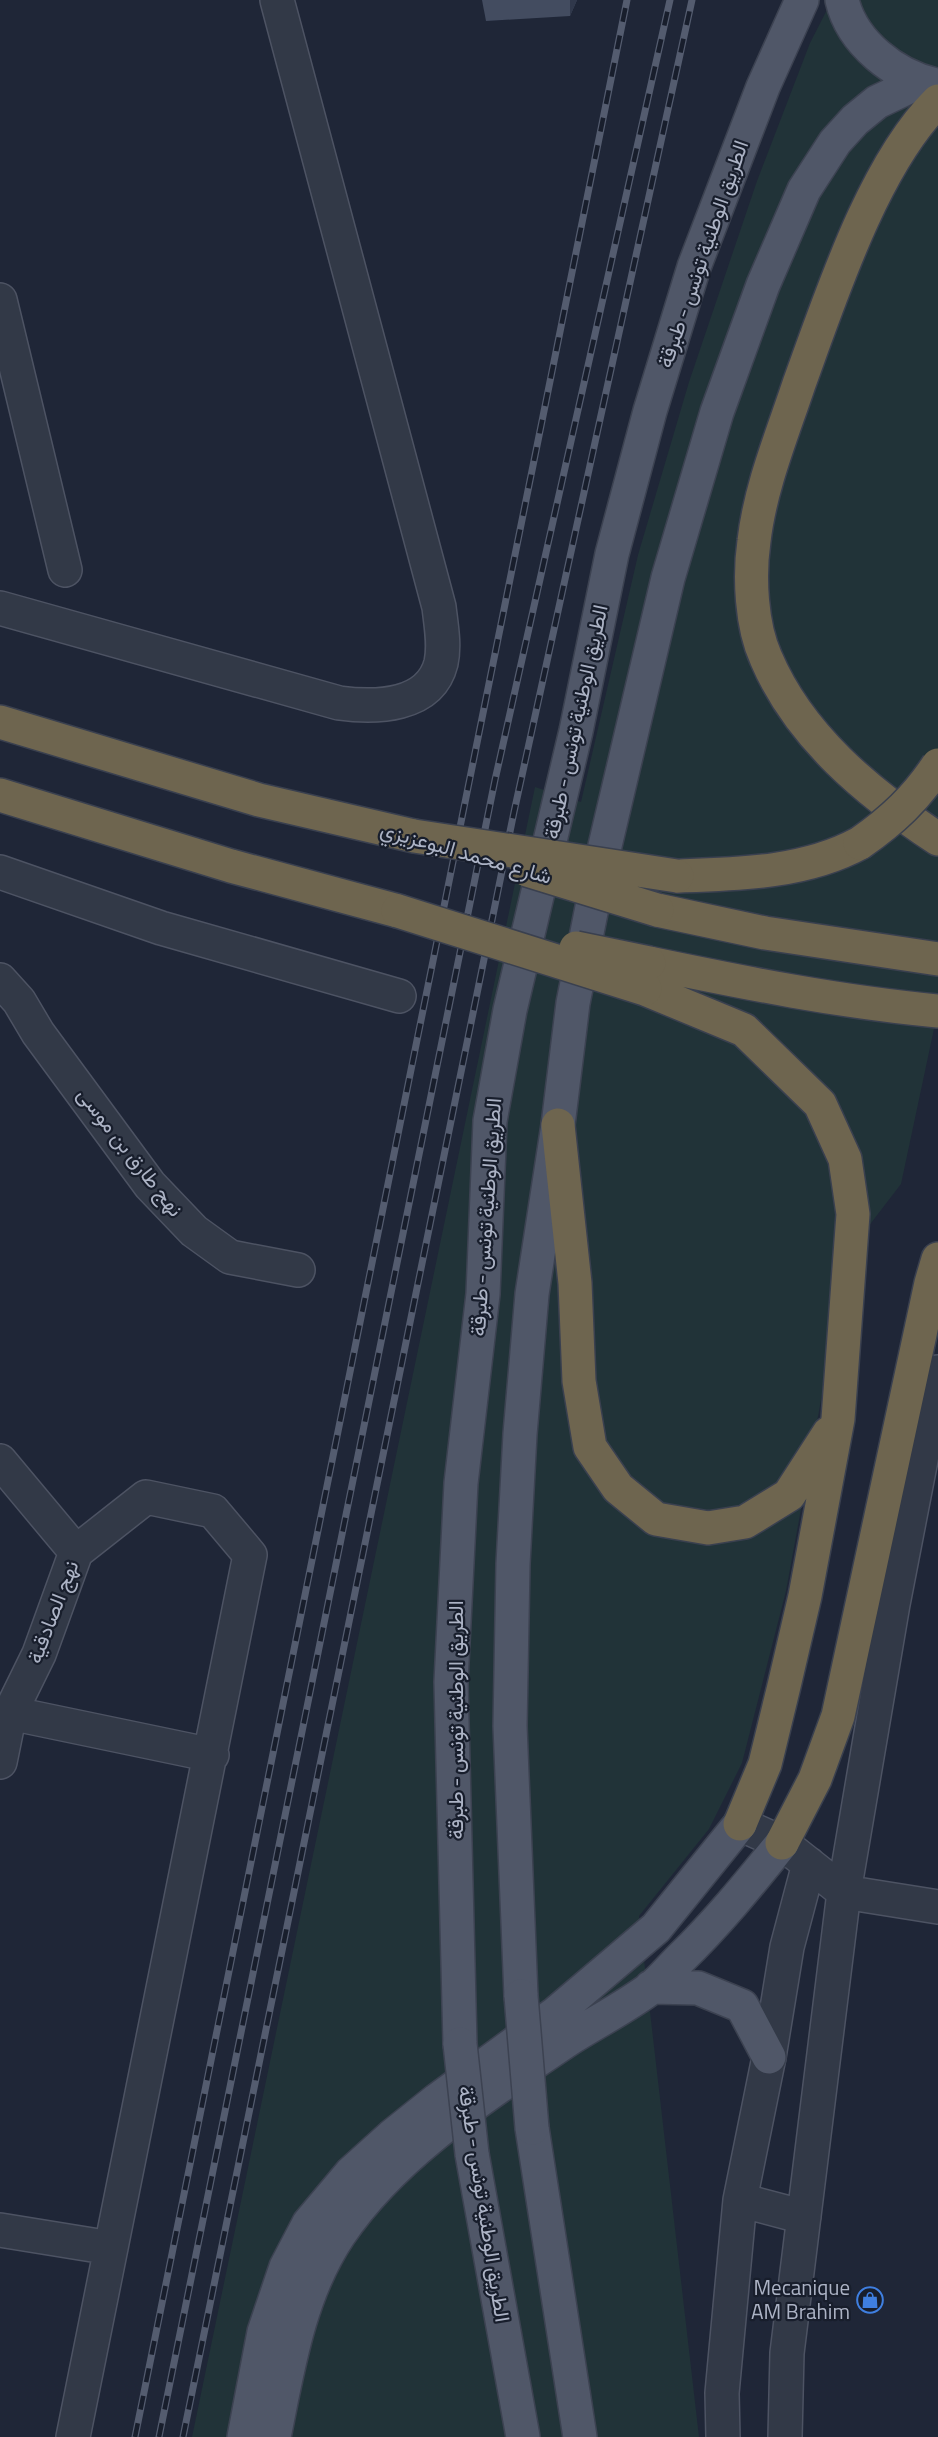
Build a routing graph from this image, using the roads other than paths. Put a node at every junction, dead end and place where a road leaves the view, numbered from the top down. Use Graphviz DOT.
graph roads {
  1 [pos="278,0"];
  2 [pos="802,0"];
  3 [pos="842,0"];
  4 [pos="932,89"];
  5 [pos="0,300"];
  6 [pos="65,570"];
  7 [pos="0,608"];
  8 [pos="0,722"];
  9 [pos="938,765"];
  10 [pos="0,795"];
  11 [pos="414,836"];
  12 [pos="938,839"];
  13 [pos="0,872"];
  14 [pos="938,959"];
  15 [pos="647,976"];
  16 [pos="0,981"];
  17 [pos="399,996"];
  18 [pos="938,1011"];
  19 [pos="558,1125"];
  20 [pos="938,1259"];
  21 [pos="298,1270"];
  22 [pos="938,1372"];
  23 [pos="838,1419"];
  24 [pos="4,1474"];
  25 [pos="76,1552"];
  26 [pos="5,1717"];
  27 [pos="212,1755"];
  28 [pos="0,1762"];
  29 [pos="740,1824"];
  30 [pos="782,1843"];
  31 [pos="809,1864"];
  32 [pos="844,1892"];
  33 [pos="938,1907"];
  34 [pos="651,1988"];
  35 [pos="769,2057"];
  36 [pos="740,2200"];
  37 [pos="804,2217"];
  38 [pos="0,2230"];
  39 [pos="111,2248"];
  40 [pos="73,2437"];
  41 [pos="244,2437"];
  42 [pos="274,2437"];
  43 [pos="523,2437"];
  44 [pos="580,2437"];
  45 [pos="723,2437"];
  46 [pos="784,2437"];
  1 -- 7 [label="street"];
  2 -- 43 [label="main road, الطريق الوطنية تونس - طبرقة, bridge"];
  3 -- 4 [label="main road"];
  4 -- 12 [label="highway"];
  4 -- 19 [label="main road"];
  5 -- 6 [label="street"];
  8 -- 11 [label="highway, شارع محمد البوعزيزي"];
  9 -- 11 [label="highway, bridge"];
  10 -- 15 [label="highway, bridge"];
  11 -- 14 [label="highway, شارع محمد البوعزيزي, bridge"];
  13 -- 17 [label="street"];
  15 -- 18 [label="highway"];
  15 -- 23 [label="highway"];
  16 -- 21 [label="street, نهج طارق بن موسى"];
  19 -- 23 [label="highway"];
  19 -- 44 [label="main road, bridge"];
  20 -- 30 [label="highway"];
  22 -- 32 [label="street"];
  23 -- 29 [label="highway"];
  24 -- 25 [label="street, نهج الصادقية"];
  25 -- 26 [label="street, نهج الصادقية"];
  25 -- 27 [label="street"];
  26 -- 27 [label="street"];
  26 -- 28 [label="street, نهج الصادقية"];
  27 -- 39 [label="street"];
  29 -- 30 [label="street"];
  29 -- 41 [label="main road"];
  30 -- 31 [label="street"];
  30 -- 34 [label="main road"];
  31 -- 32 [label="street"];
  31 -- 35 [label="street"];
  32 -- 33 [label="street"];
  32 -- 37 [label="street"];
  34 -- 35 [label="main road"];
  34 -- 42 [label="main road"];
  35 -- 36 [label="street"];
  36 -- 37 [label="street"];
  36 -- 45 [label="street"];
  37 -- 46 [label="street"];
  38 -- 39 [label="street"];
  39 -- 40 [label="street"];
}
